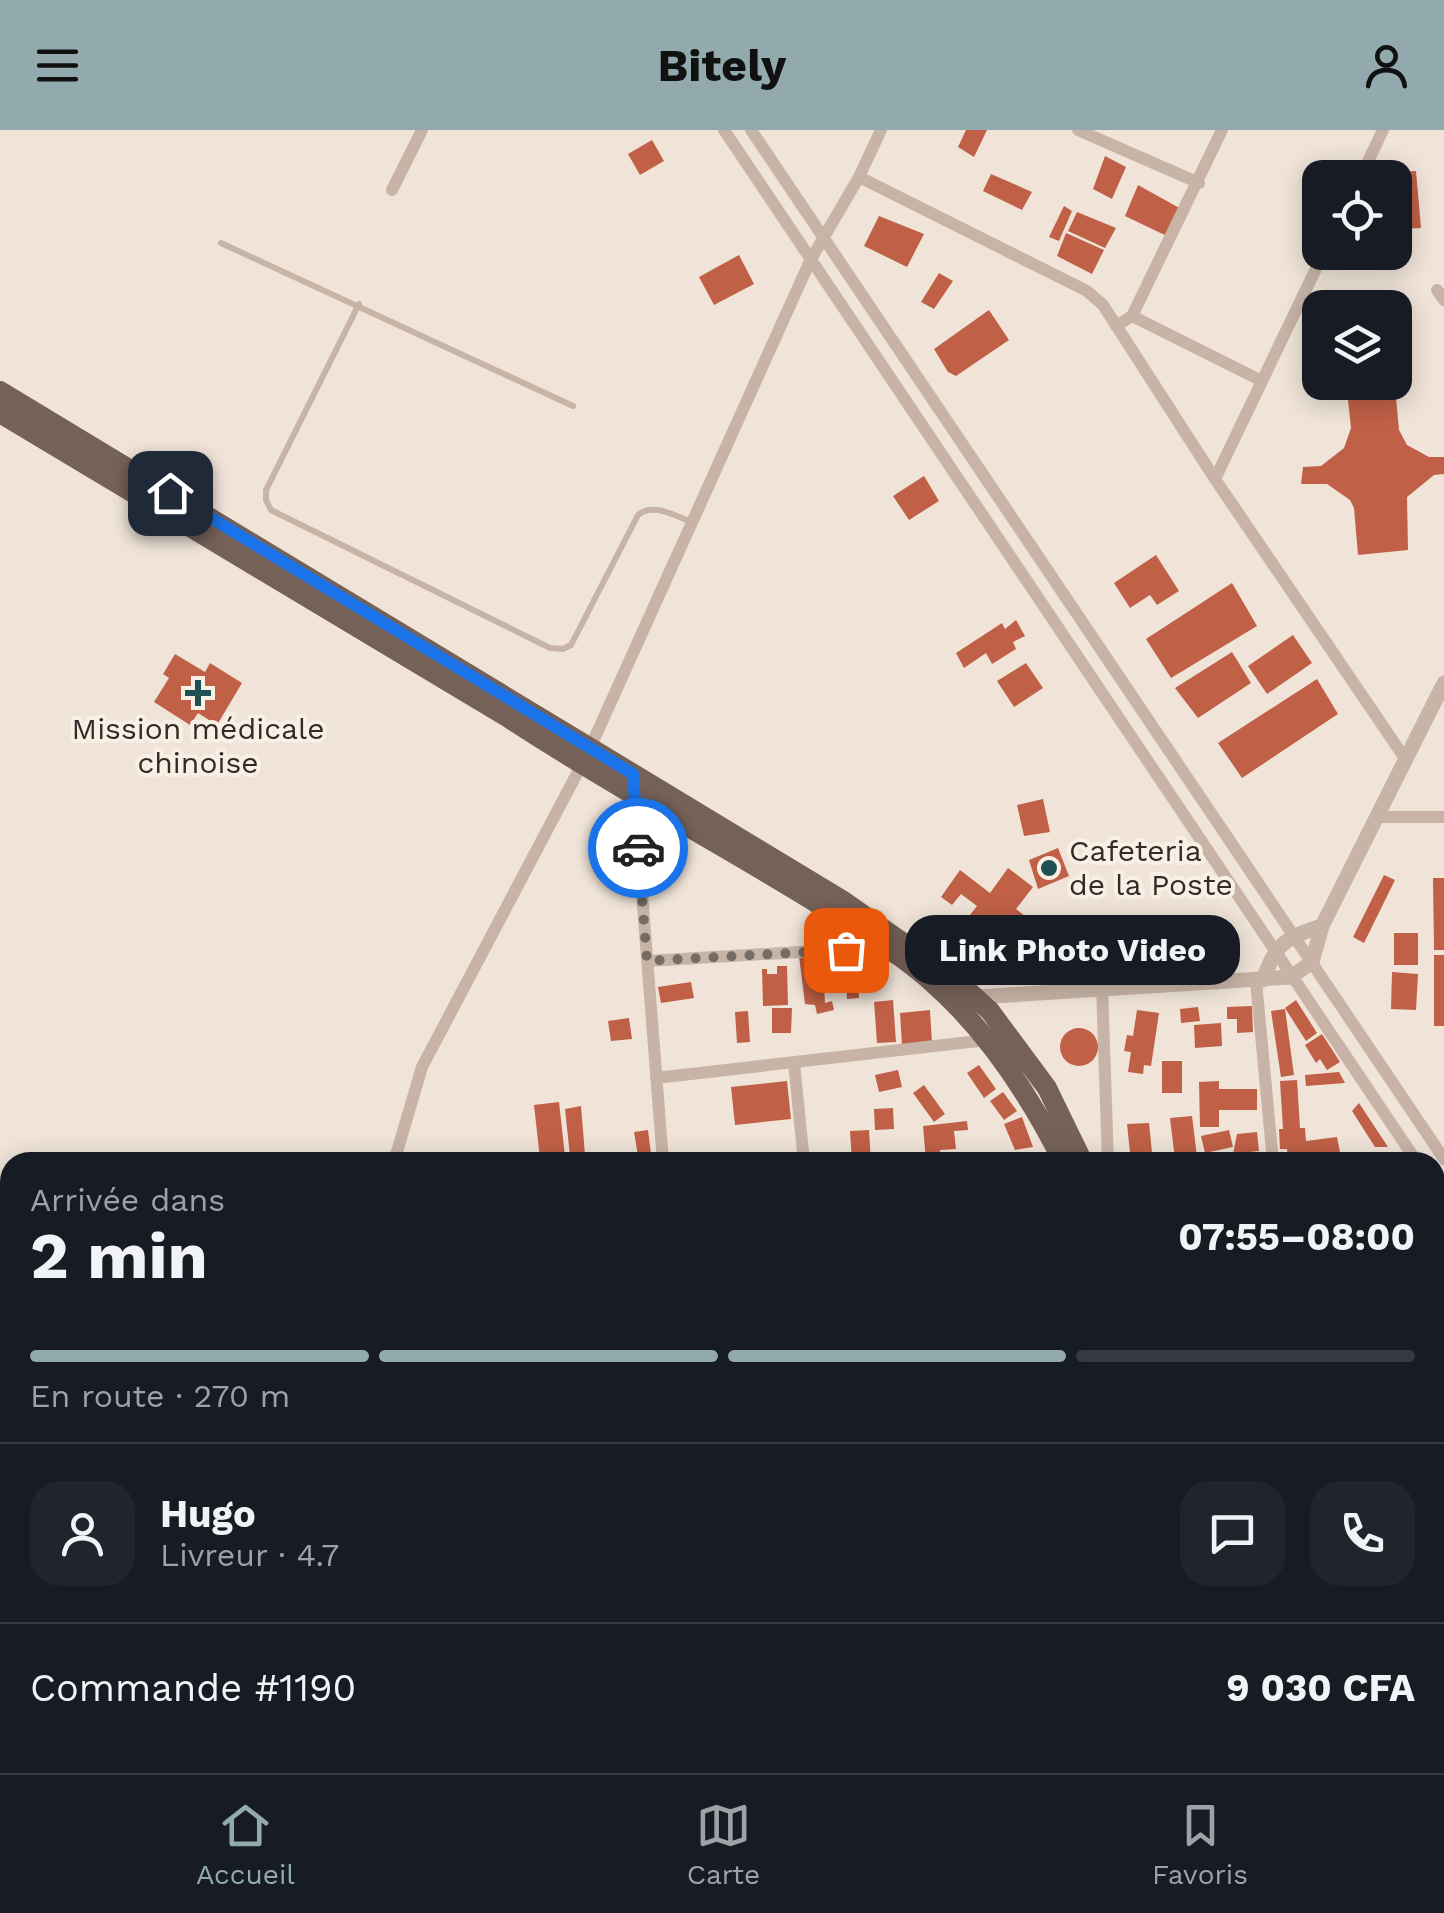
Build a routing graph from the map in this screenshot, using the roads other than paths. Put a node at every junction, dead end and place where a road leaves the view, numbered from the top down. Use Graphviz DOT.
graph roads {
  1 [pos="422,130"];
  2 [pos="724,130"];
  3 [pos="751,130"];
  4 [pos="1078,130"];
  5 [pos="1222,130"];
  6 [pos="1383,130"];
  7 [pos="876,133"];
  8 [pos="1369,160"];
  9 [pos="859,176"];
  10 [pos="1198,182"];
  11 [pos="392,190"];
  12 [pos="822,240"];
  13 [pos="221,243"];
  14 [pos="810,261"];
  15 [pos="1315,270"];
  16 [pos="359,304"];
  17 [pos="1132,316"];
  18 [pos="1116,326"];
  19 [pos="1262,381"];
  20 [pos="0,390"];
  21 [pos="573,406"];
  22 [pos="0,414"];
  23 [pos="1215,479"];
  24 [pos="692,522"];
  25 [pos="1444,683"];
  26 [pos="591,746"];
  27 [pos="1406,760"];
  28 [pos="580,766"];
  29 [pos="633,774"];
  30 [pos="634,798"];
  31 [pos="1444,816"];
  32 [pos="1377,817"];
  33 [pos="1322,926"];
  34 [pos="1294,935"];
  35 [pos="885,947"];
  36 [pos="1273,950"];
  37 [pos="647,961"];
  38 [pos="1312,962"];
  39 [pos="1291,977"];
  40 [pos="1260,980"];
  41 [pos="1102,987"];
  42 [pos="977,997"];
  43 [pos="987,1040"];
  44 [pos="794,1063"];
  45 [pos="656,1078"];
  46 [pos="1439,1145"];
  47 [pos="397,1152"];
  48 [pos="662,1152"];
  49 [pos="803,1152"];
  50 [pos="1058,1152"];
  51 [pos="1078,1152"];
  52 [pos="1108,1152"];
  53 [pos="1271,1152"];
  54 [pos="1410,1152"];
  1 -- 11 [label="street"];
  2 -- 14 [label="street"];
  3 -- 12 [label="street"];
  4 -- 10 [label="street"];
  5 -- 10 [label="street"];
  6 -- 8 [label="street"];
  7 -- 9 [label="street"];
  9 -- 12 [label="street"];
  9 -- 18 [label="street"];
  10 -- 17 [label="street"];
  12 -- 14 [label="street"];
  12 -- 34 [label="street"];
  13 -- 16 [label="lane"];
  14 -- 24 [label="street"];
  14 -- 36 [label="street"];
  15 -- 19 [label="street"];
  16 -- 21 [label="lane"];
  16 -- 24 [label="lane"];
  17 -- 18 [label="street"];
  17 -- 19 [label="street"];
  18 -- 23 [label="street"];
  19 -- 23 [label="street"];
  20 -- 26 [label="main road"];
  22 -- 28 [label="main road"];
  23 -- 27 [label="street"];
  24 -- 26 [label="street"];
  25 -- 27 [label="street"];
  26 -- 29 [label="main road"];
  27 -- 32 [label="street"];
  28 -- 30 [label="main road"];
  28 -- 47 [label="street"];
  29 -- 30 [label="street"];
  29 -- 42 [label="main road"];
  30 -- 35 [label="main road"];
  30 -- 37 [label="street"];
  31 -- 32 [label="street"];
  32 -- 33 [label="street"];
  33 -- 34 [label="street"];
  33 -- 38 [label="street"];
  34 -- 36 [label="street"];
  34 -- 38 [label="street"];
  35 -- 37 [label="street"];
  35 -- 43 [label="main road"];
  36 -- 39 [label="street"];
  36 -- 40 [label="street"];
  37 -- 45 [label="street"];
  38 -- 39 [label="street"];
  38 -- 46 [label="street"];
  39 -- 40 [label="street"];
  39 -- 54 [label="street"];
  40 -- 41 [label="street"];
  40 -- 53 [label="street"];
  41 -- 42 [label="street"];
  41 -- 52 [label="street"];
  42 -- 51 [label="main road"];
  43 -- 44 [label="street"];
  43 -- 50 [label="main road"];
  44 -- 45 [label="street"];
  44 -- 49 [label="street"];
  45 -- 48 [label="street"];
}
